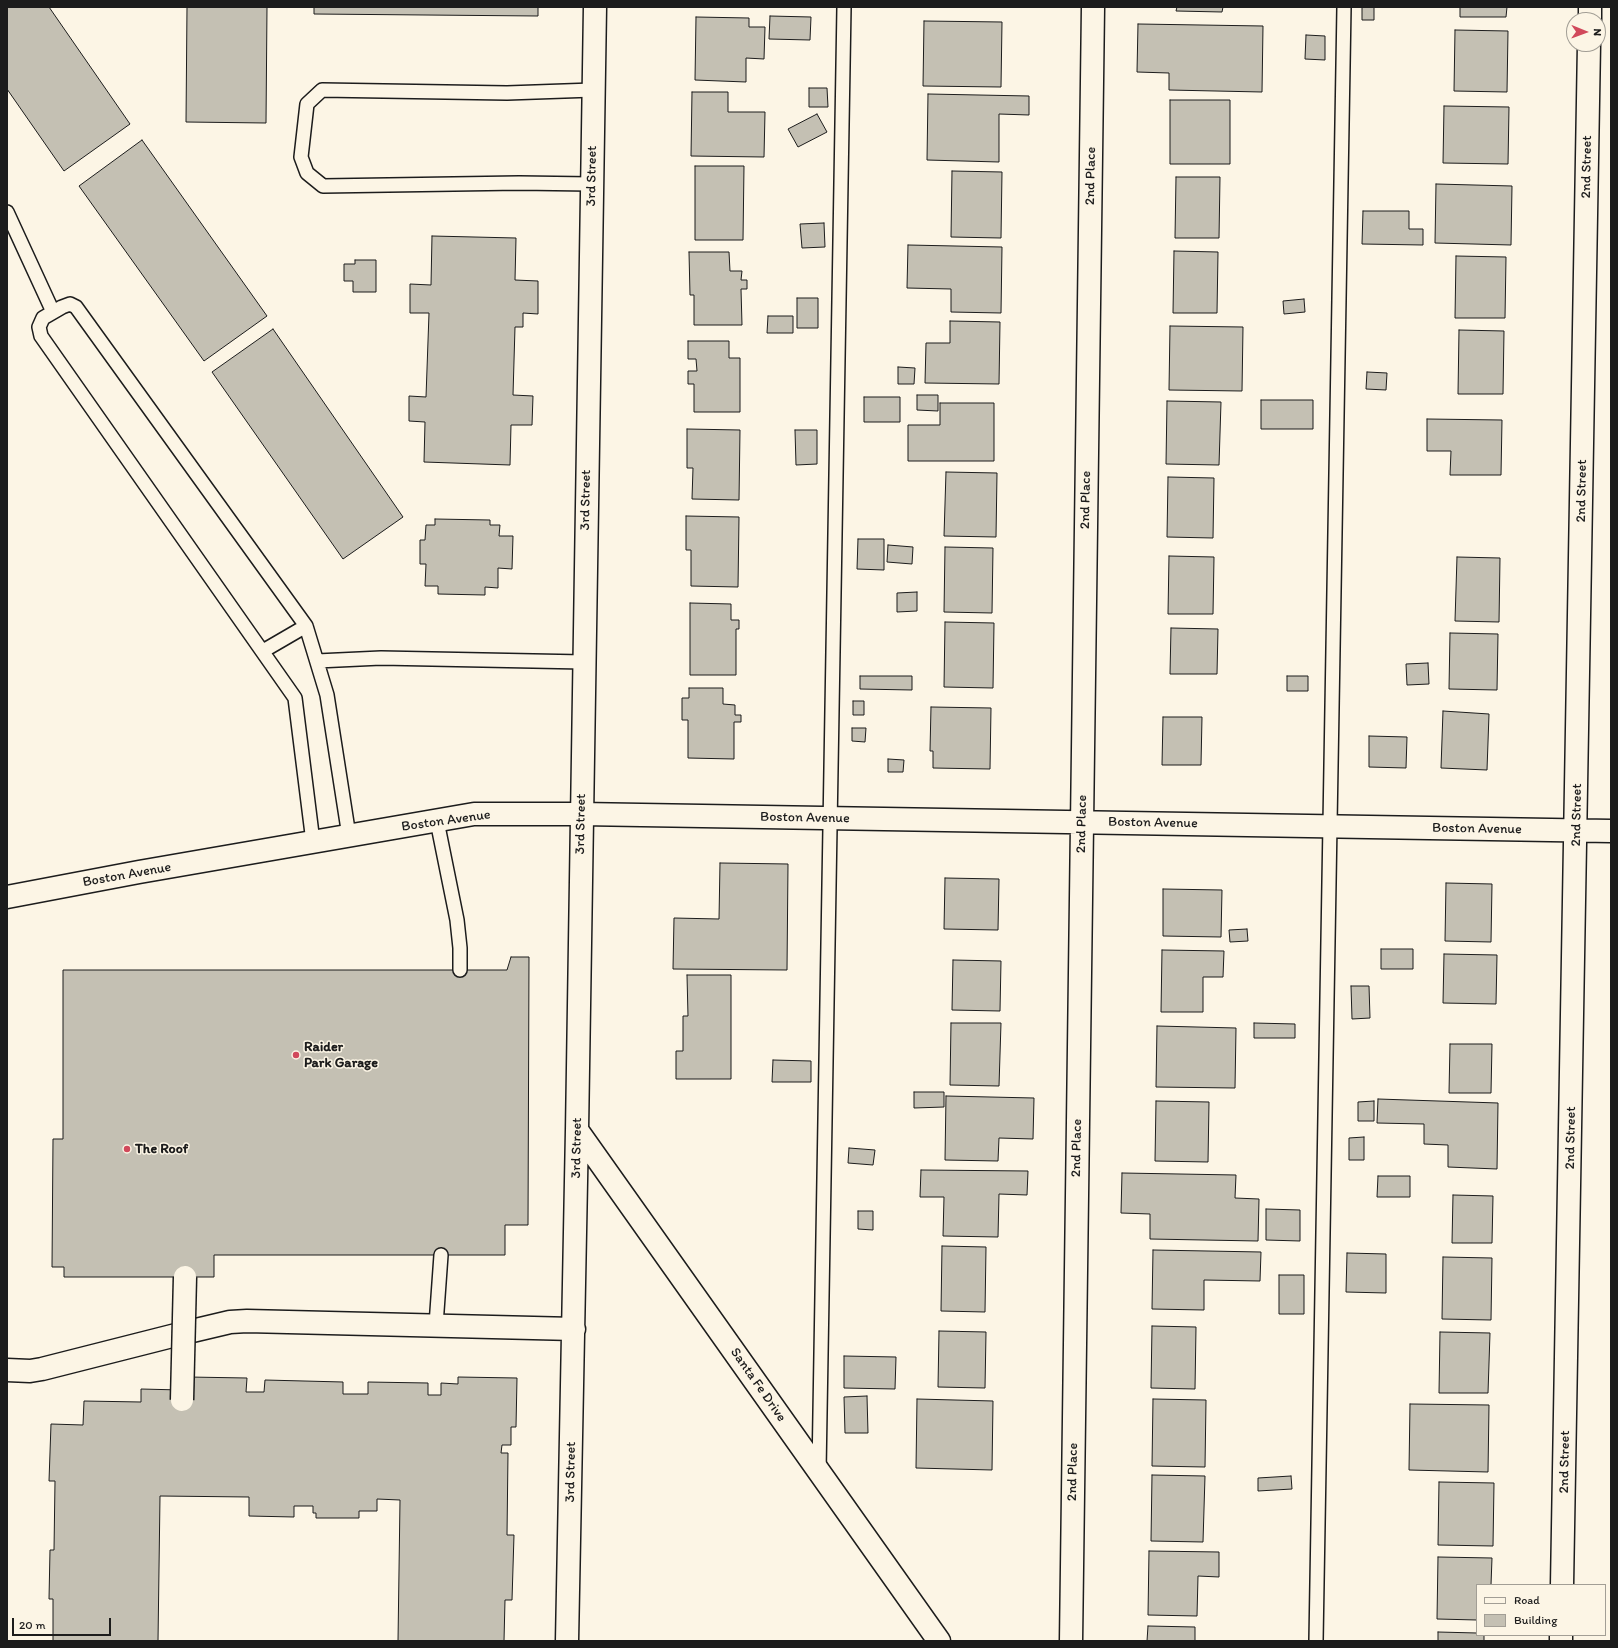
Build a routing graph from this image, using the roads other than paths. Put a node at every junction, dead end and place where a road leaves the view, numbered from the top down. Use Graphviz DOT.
graph roads {
  1 [pos="595,7"];
  2 [pos="844,7"];
  3 [pos="1093,7"];
  4 [pos="1344,7"];
  5 [pos="1590,52"];
  6 [pos="593,90"];
  7 [pos="592,184"];
  8 [pos="7,212"];
  9 [pos="53,312"];
  10 [pos="306,626"];
  11 [pos="263,651"];
  12 [pos="317,661"];
  13 [pos="584,662"];
  14 [pos="581,814"];
  15 [pos="830,818"];
  16 [pos="437,821"];
  17 [pos="1082,822"];
  18 [pos="1331,826"];
  19 [pos="1577,830"];
  20 [pos="1611,831"];
  21 [pos="349,836"];
  22 [pos="313,842"];
  23 [pos="7,897"];
  24 [pos="460,970"];
  25 [pos="577,1130"];
  26 [pos="441,1255"];
  27 [pos="185,1277"];
  28 [pos="436,1325"];
  29 [pos="574,1329"];
  30 [pos="7,1370"];
  31 [pos="182,1400"];
  32 [pos="819,1472"];
  33 [pos="1562,1584"];
  34 [pos="568,1641"];
  35 [pos="939,1641"];
  36 [pos="1071,1641"];
  37 [pos="1316,1641"];
  1 -- 6 [label="street, 3rd Street"];
  2 -- 15 [label="lane"];
  3 -- 17 [label="street, 2nd Place"];
  4 -- 18 [label="lane"];
  5 -- 19 [label="street, 2nd Street"];
  6 -- 7 [label="street, 3rd Street"];
  6 -- 7 [label="lane"];
  7 -- 13 [label="street, 3rd Street"];
  8 -- 9 [label="lane"];
  9 -- 10 [label="lane"];
  9 -- 11 [label="lane"];
  10 -- 11 [label="lane"];
  10 -- 12 [label="lane"];
  11 -- 22 [label="lane"];
  12 -- 13 [label="lane"];
  12 -- 21 [label="lane"];
  13 -- 14 [label="street, 3rd Street"];
  14 -- 15 [label="street, Boston Avenue"];
  14 -- 16 [label="street, Boston Avenue"];
  14 -- 25 [label="street, 3rd Street"];
  15 -- 17 [label="street, Boston Avenue"];
  15 -- 32 [label="lane"];
  16 -- 21 [label="street, Boston Avenue"];
  16 -- 24 [label="lane"];
  17 -- 18 [label="street, Boston Avenue"];
  17 -- 36 [label="street, 2nd Place"];
  18 -- 19 [label="street, Boston Avenue"];
  18 -- 37 [label="lane"];
  19 -- 20 [label="street, Boston Avenue"];
  19 -- 33 [label="street, 2nd Street"];
  21 -- 22 [label="street, Boston Avenue"];
  22 -- 23 [label="street, Boston Avenue"];
  25 -- 29 [label="street, 3rd Street"];
  25 -- 32 [label="street, Santa Fe Drive"];
  26 -- 28 [label="lane"];
  27 -- 31 [label="street, bridge"];
  28 -- 29 [label="street"];
  28 -- 30 [label="street"];
  29 -- 34 [label="street, 3rd Street"];
  32 -- 35 [label="street, Santa Fe Drive"];
}
